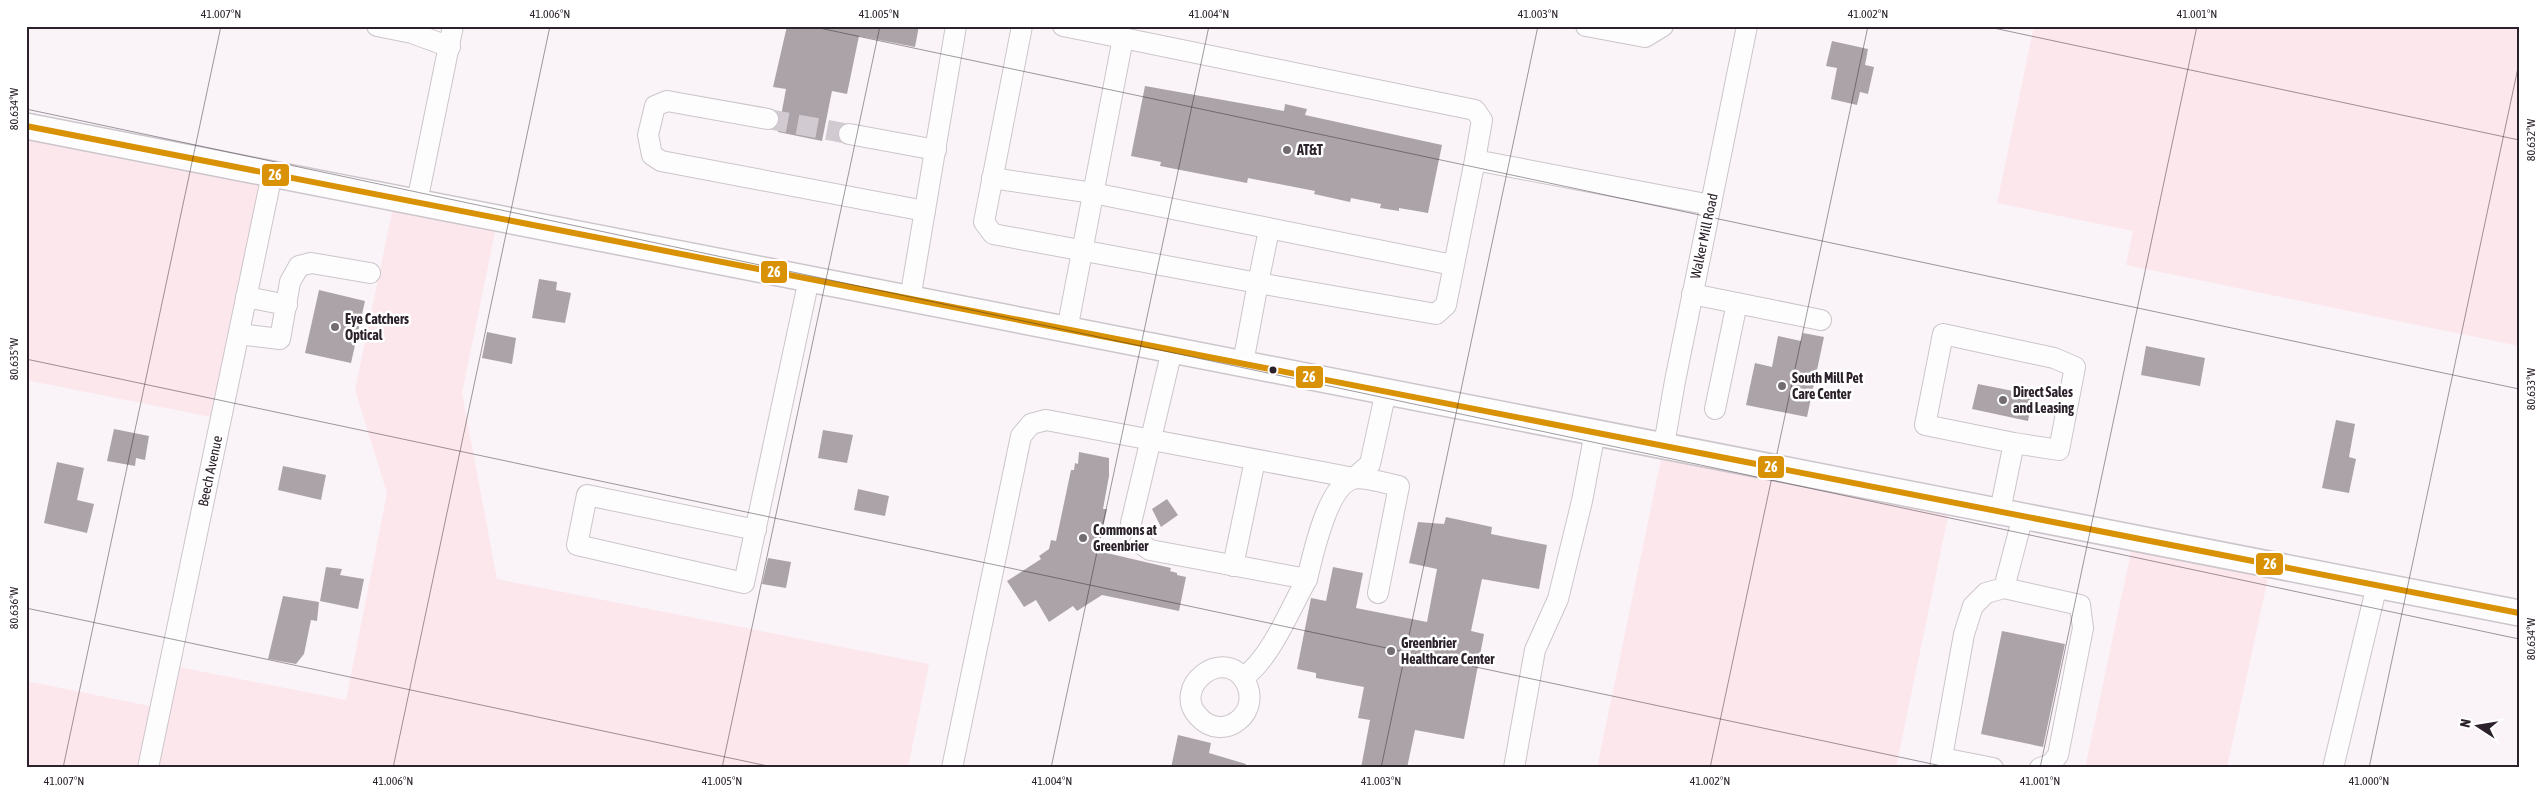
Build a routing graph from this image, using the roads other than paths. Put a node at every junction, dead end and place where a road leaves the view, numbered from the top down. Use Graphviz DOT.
graph roads {
  1 [pos="378,26"];
  2 [pos="453,26"];
  3 [pos="956,26"];
  4 [pos="1022,26"];
  5 [pos="1063,26"];
  6 [pos="1586,26"];
  7 [pos="1664,26"];
  8 [pos="1746,26"];
  9 [pos="1123,38"];
  10 [pos="450,47"];
  11 [pos="768,119"];
  12 [pos="26,126"];
  13 [pos="849,134"];
  14 [pos="936,150"];
  15 [pos="1475,160"];
  16 [pos="272,174"];
  17 [pos="992,178"];
  18 [pos="1093,193"];
  19 [pos="417,202"];
  20 [pos="1710,205"];
  21 [pos="925,211"];
  22 [pos="1268,230"];
  23 [pos="1081,250"];
  24 [pos="1453,265"];
  25 [pos="370,273"];
  26 [pos="809,279"];
  27 [pos="1258,283"];
  28 [pos="1692,294"];
  29 [pos="246,297"];
  30 [pos="910,299"];
  31 [pos="1738,303"];
  32 [pos="286,305"];
  33 [pos="1821,320"];
  34 [pos="1067,330"];
  35 [pos="239,334"];
  36 [pos="1172,350"];
  37 [pos="1243,363"];
  38 [pos="1386,391"];
  39 [pos="1715,409"];
  40 [pos="1595,432"];
  41 [pos="1150,441"];
  42 [pos="2014,443"];
  43 [pos="1664,445"];
  44 [pos="1255,460"];
  45 [pos="1354,478"];
  46 [pos="2011,513"];
  47 [pos="1131,523"];
  48 [pos="756,530"];
  49 [pos="1140,543"];
  50 [pos="1233,566"];
  51 [pos="1307,579"];
  52 [pos="2377,585"];
  53 [pos="2004,588"];
  54 [pos="1378,593"];
  55 [pos="2519,612"];
  56 [pos="1243,678"];
  57 [pos="1941,763"];
  58 [pos="148,768"];
  59 [pos="952,768"];
  60 [pos="1514,768"];
  61 [pos="1993,768"];
  62 [pos="2040,768"];
  63 [pos="2333,768"];
  1 -- 10 [label="street"];
  2 -- 10 [label="street"];
  3 -- 14 [label="street"];
  4 -- 17 [label="street"];
  5 -- 9 [label="street"];
  6 -- 7 [label="street"];
  8 -- 20 [label="street, Walker Mill Road"];
  9 -- 15 [label="street"];
  9 -- 18 [label="street"];
  10 -- 19 [label="street"];
  11 -- 21 [label="street"];
  12 -- 16 [label="main road"];
  13 -- 14 [label="street"];
  14 -- 21 [label="street"];
  15 -- 20 [label="street"];
  15 -- 24 [label="street"];
  16 -- 19 [label="main road"];
  16 -- 29 [label="street, Beech Avenue"];
  17 -- 18 [label="street"];
  17 -- 23 [label="street"];
  18 -- 22 [label="street"];
  18 -- 23 [label="street"];
  19 -- 26 [label="main road"];
  20 -- 28 [label="street, Walker Mill Road"];
  21 -- 30 [label="street"];
  22 -- 24 [label="street"];
  22 -- 27 [label="street"];
  23 -- 27 [label="street"];
  23 -- 34 [label="street"];
  24 -- 27 [label="street"];
  25 -- 32 [label="street"];
  26 -- 30 [label="main road"];
  26 -- 48 [label="street"];
  27 -- 37 [label="street"];
  28 -- 31 [label="street"];
  28 -- 43 [label="street, Walker Mill Road"];
  29 -- 32 [label="street"];
  29 -- 35 [label="street, Beech Avenue"];
  30 -- 34 [label="main road"];
  31 -- 33 [label="street"];
  31 -- 39 [label="street"];
  32 -- 35 [label="street"];
  34 -- 36 [label="main road"];
  35 -- 58 [label="street, Beech Avenue"];
  36 -- 37 [label="main road"];
  36 -- 41 [label="street"];
  37 -- 38 [label="main road"];
  38 -- 40 [label="main road"];
  38 -- 45 [label="street"];
  40 -- 43 [label="main road"];
  40 -- 60 [label="street"];
  41 -- 44 [label="street"];
  41 -- 47 [label="street"];
  41 -- 59 [label="street"];
  42 -- 42 [label="street"];
  42 -- 46 [label="street"];
  43 -- 46 [label="main road"];
  44 -- 45 [label="street"];
  44 -- 50 [label="street"];
  45 -- 51 [label="street"];
  45 -- 54 [label="street"];
  46 -- 52 [label="main road"];
  46 -- 53 [label="street"];
  48 -- 48 [label="street"];
  49 -- 50 [label="street"];
  50 -- 51 [label="street"];
  51 -- 56 [label="street"];
  52 -- 55 [label="main road"];
  52 -- 63 [label="street"];
  53 -- 57 [label="street"];
  53 -- 62 [label="street"];
  57 -- 61 [label="street"];
}
